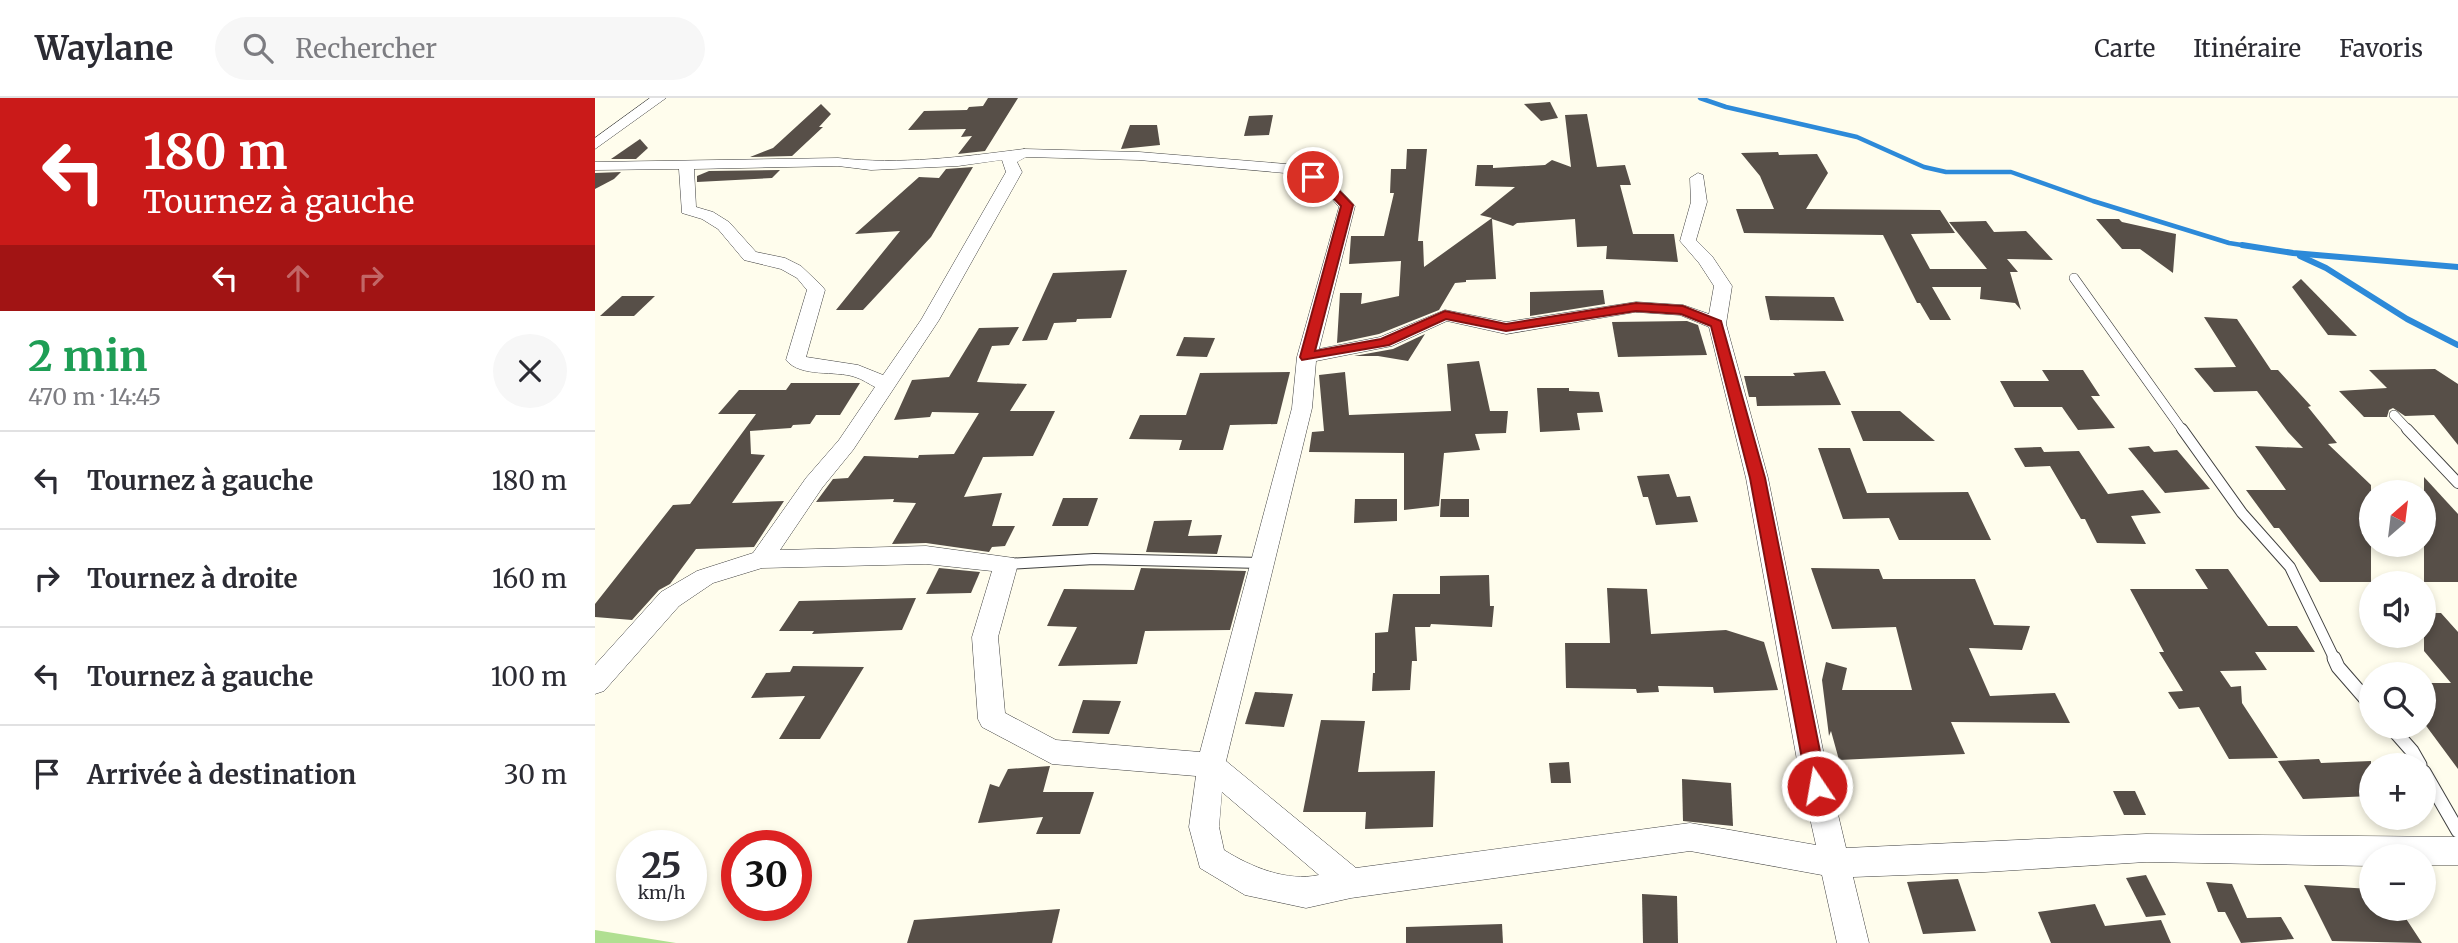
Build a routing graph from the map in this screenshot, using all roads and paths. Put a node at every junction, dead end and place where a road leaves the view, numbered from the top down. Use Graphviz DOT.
graph roads {
  1 [pos="659,98"];
  2 [pos="595,145"];
  3 [pos="1024,153"];
  4 [pos="686,165"];
  5 [pos="595,166"];
  6 [pos="1698,178"];
  7 [pos="2074,278"];
  8 [pos="1717,324"];
  9 [pos="1307,357"];
  10 [pos="887,385"];
  11 [pos="2394,415"];
  12 [pos="2458,483"];
  13 [pos="761,559"];
  14 [pos="1261,563"];
  15 [pos="1006,564"];
  16 [pos="595,683"];
  17 [pos="2359,691"];
  18 [pos="2401,739"];
  19 [pos="2413,753"];
  20 [pos="1211,765"];
  21 [pos="2436,793"];
  22 [pos="2458,831"];
  23 [pos="2458,851"];
  24 [pos="1835,863"];
  25 [pos="1351,883"];
  26 [pos="1853,943"];
  1 -- 2 [label="street"];
  3 -- 4 [label="street"];
  3 -- 9 [label="street"];
  3 -- 10 [label="street"];
  4 -- 5 [label="street"];
  4 -- 10 [label="street"];
  6 -- 8 [label="street"];
  7 -- 17 [label="lane"];
  8 -- 9 [label="street"];
  8 -- 24 [label="street"];
  9 -- 14 [label="street"];
  10 -- 13 [label="street"];
  11 -- 12 [label="lane"];
  13 -- 15 [label="street"];
  13 -- 16 [label="street"];
  14 -- 15 [label="lane"];
  14 -- 20 [label="street"];
  15 -- 20 [label="street"];
  18 -- 19 [label="lane"];
  20 -- 25 [label="street"];
  20 -- 25 [label="street"];
  21 -- 22 [label="lane"];
  23 -- 24 [label="street"];
  24 -- 25 [label="street"];
  24 -- 26 [label="street"];
}
